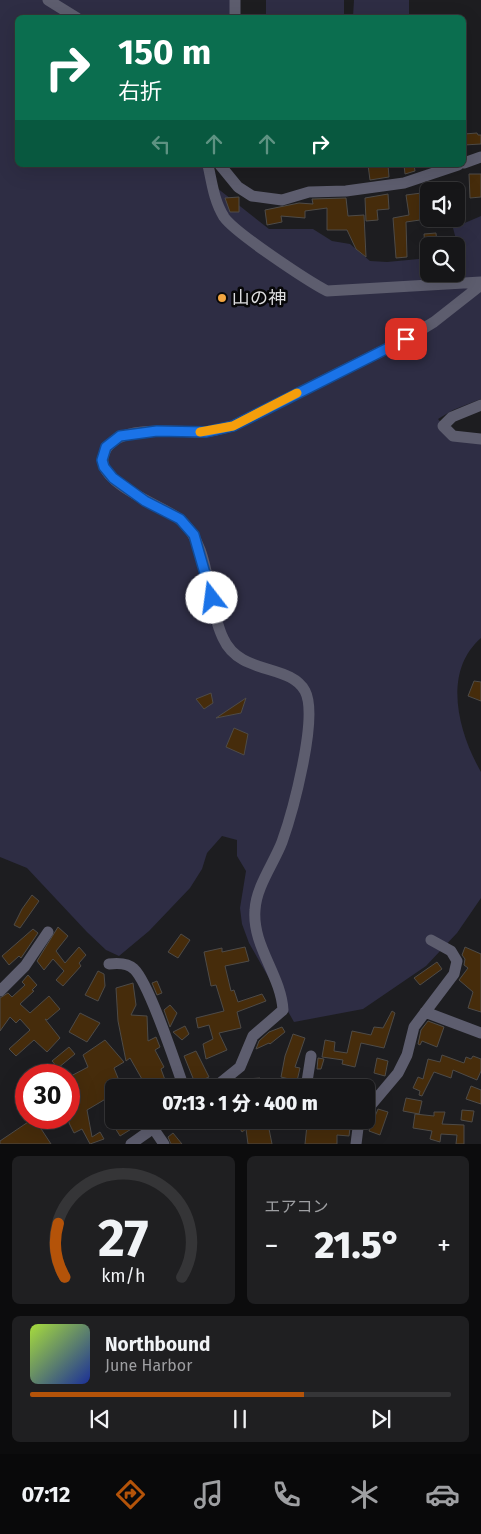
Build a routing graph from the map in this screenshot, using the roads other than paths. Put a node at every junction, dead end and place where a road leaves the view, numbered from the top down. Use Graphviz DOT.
graph roads {
  1 [pos="48,0"];
  2 [pos="235,0"];
  3 [pos="72,15"];
  4 [pos="234,15"];
  5 [pos="481,158"];
  6 [pos="466,162"];
  7 [pos="208,167"];
  8 [pos="222,167"];
  9 [pos="451,167"];
  10 [pos="481,284"];
  11 [pos="481,405"];
  12 [pos="481,440"];
  13 [pos="48,932"];
  14 [pos="431,940"];
  15 [pos="109,964"];
  16 [pos="0,991"];
  17 [pos="425,1012"];
  18 [pos="481,1033"];
  19 [pos="311,1056"];
  20 [pos="180,1079"];
  21 [pos="225,1079"];
  22 [pos="307,1079"];
  23 [pos="375,1100"];
  24 [pos="152,1129"];
  25 [pos="154,1129"];
  26 [pos="358,1129"];
  27 [pos="131,1144"];
  28 [pos="164,1144"];
  29 [pos="356,1144"];
  1 -- 3 [label="street"];
  2 -- 4 [label="street"];
  5 -- 6 [label="street"];
  7 -- 10 [label="street"];
  8 -- 9 [label="street"];
  10 -- 21 [label="street"];
  11 -- 12 [label="street"];
  13 -- 16 [label="street"];
  14 -- 17 [label="street"];
  15 -- 20 [label="street"];
  17 -- 18 [label="street"];
  17 -- 23 [label="street"];
  19 -- 22 [label="street"];
  24 -- 27 [label="street"];
  25 -- 28 [label="street"];
  26 -- 29 [label="street"];
}
